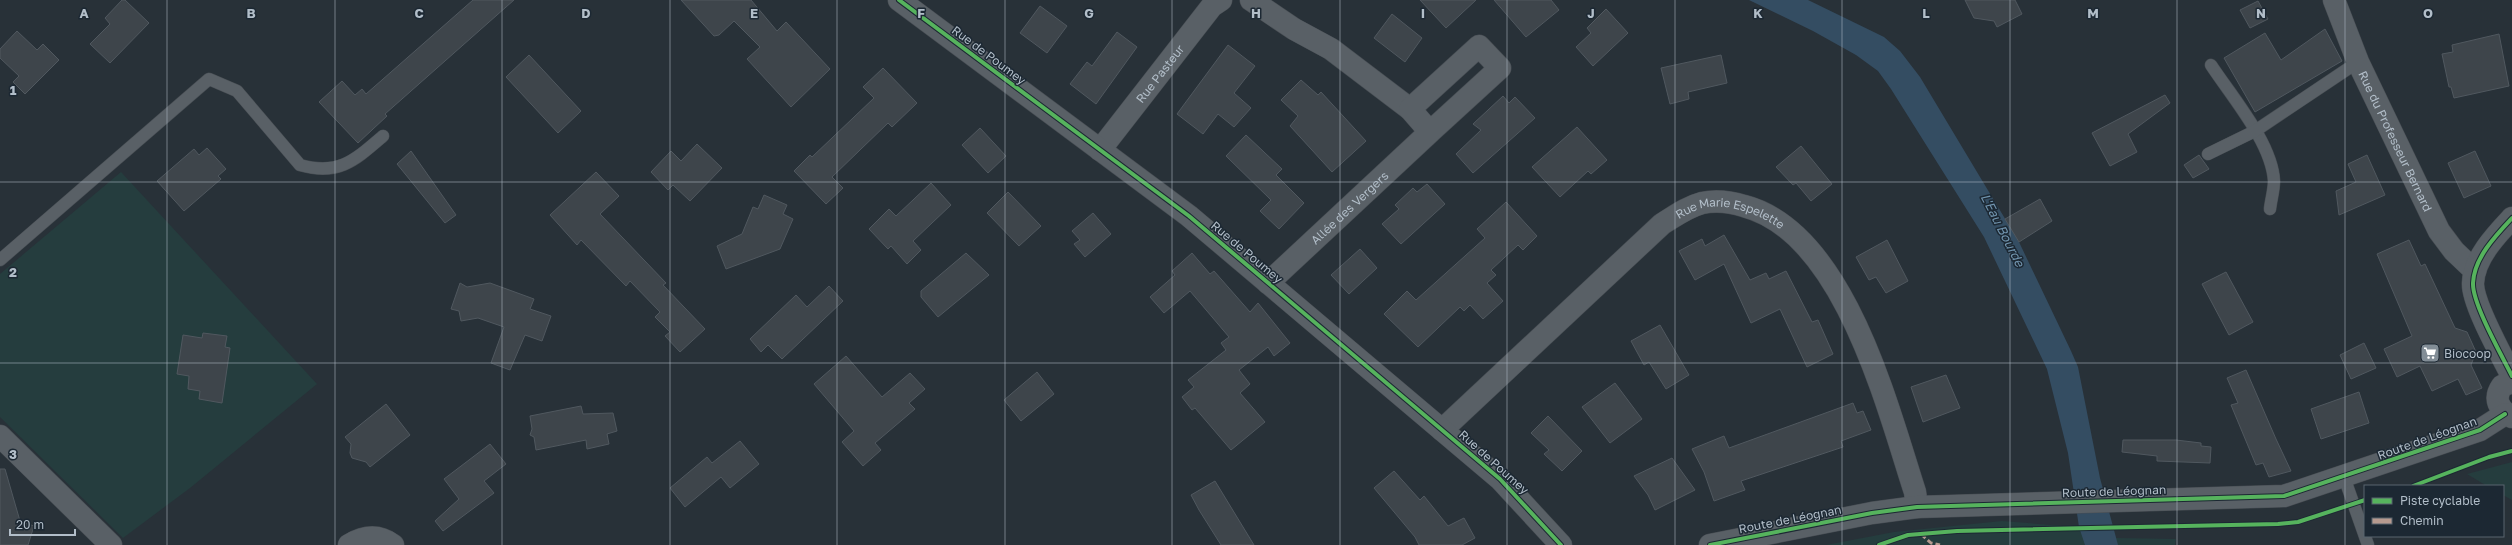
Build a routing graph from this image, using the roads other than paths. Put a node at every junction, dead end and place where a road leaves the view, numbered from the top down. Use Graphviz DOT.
graph roads {
  1 [pos="899,0"];
  2 [pos="1221,0"];
  3 [pos="1251,0"];
  4 [pos="2334,0"];
  5 [pos="2358,62"];
  6 [pos="2211,65"];
  7 [pos="1410,108"];
  8 [pos="2255,131"];
  9 [pos="1430,132"];
  10 [pos="383,136"];
  11 [pos="1100,150"];
  12 [pos="2208,154"];
  13 [pos="2270,209"];
  14 [pos="2512,218"];
  15 [pos="0,260"];
  16 [pos="2475,271"];
  17 [pos="1268,282"];
  18 [pos="2512,376"];
  19 [pos="2512,382"];
  20 [pos="2509,415"];
  21 [pos="1442,430"];
  22 [pos="0,436"];
  23 [pos="2344,477"];
  24 [pos="1917,507"];
  25 [pos="2364,534"];
  26 [pos="111,545"];
  27 [pos="349,545"];
  28 [pos="393,545"];
  29 [pos="1561,545"];
  30 [pos="1710,545"];
  1 -- 11 [label="street, Rue de Poumey"];
  2 -- 11 [label="street, Rue Pasteur"];
  3 -- 7 [label="street"];
  4 -- 5 [label="street, Rue du Professeur Bernard"];
  5 -- 8 [label="lane"];
  5 -- 16 [label="street, Rue du Professeur Bernard"];
  6 -- 8 [label="lane"];
  7 -- 9 [label="street"];
  7 -- 9 [label="street, Allée des Vergers"];
  8 -- 12 [label="lane"];
  8 -- 13 [label="lane"];
  9 -- 17 [label="street, Allée des Vergers"];
  10 -- 15 [label="lane"];
  11 -- 17 [label="street, Rue de Poumey"];
  14 -- 16 [label="street"];
  16 -- 18 [label="street"];
  17 -- 21 [label="street, Rue de Poumey"];
  19 -- 20 [label="street"];
  20 -- 23 [label="street, Route de Léognan"];
  21 -- 24 [label="street, Rue Marie Espelette"];
  21 -- 29 [label="street, Rue de Poumey"];
  22 -- 26 [label="street"];
  23 -- 24 [label="street, Route de Léognan"];
  23 -- 25 [label="lane"];
  24 -- 30 [label="street, Route de Léognan"];
  27 -- 28 [label="street"];
}
